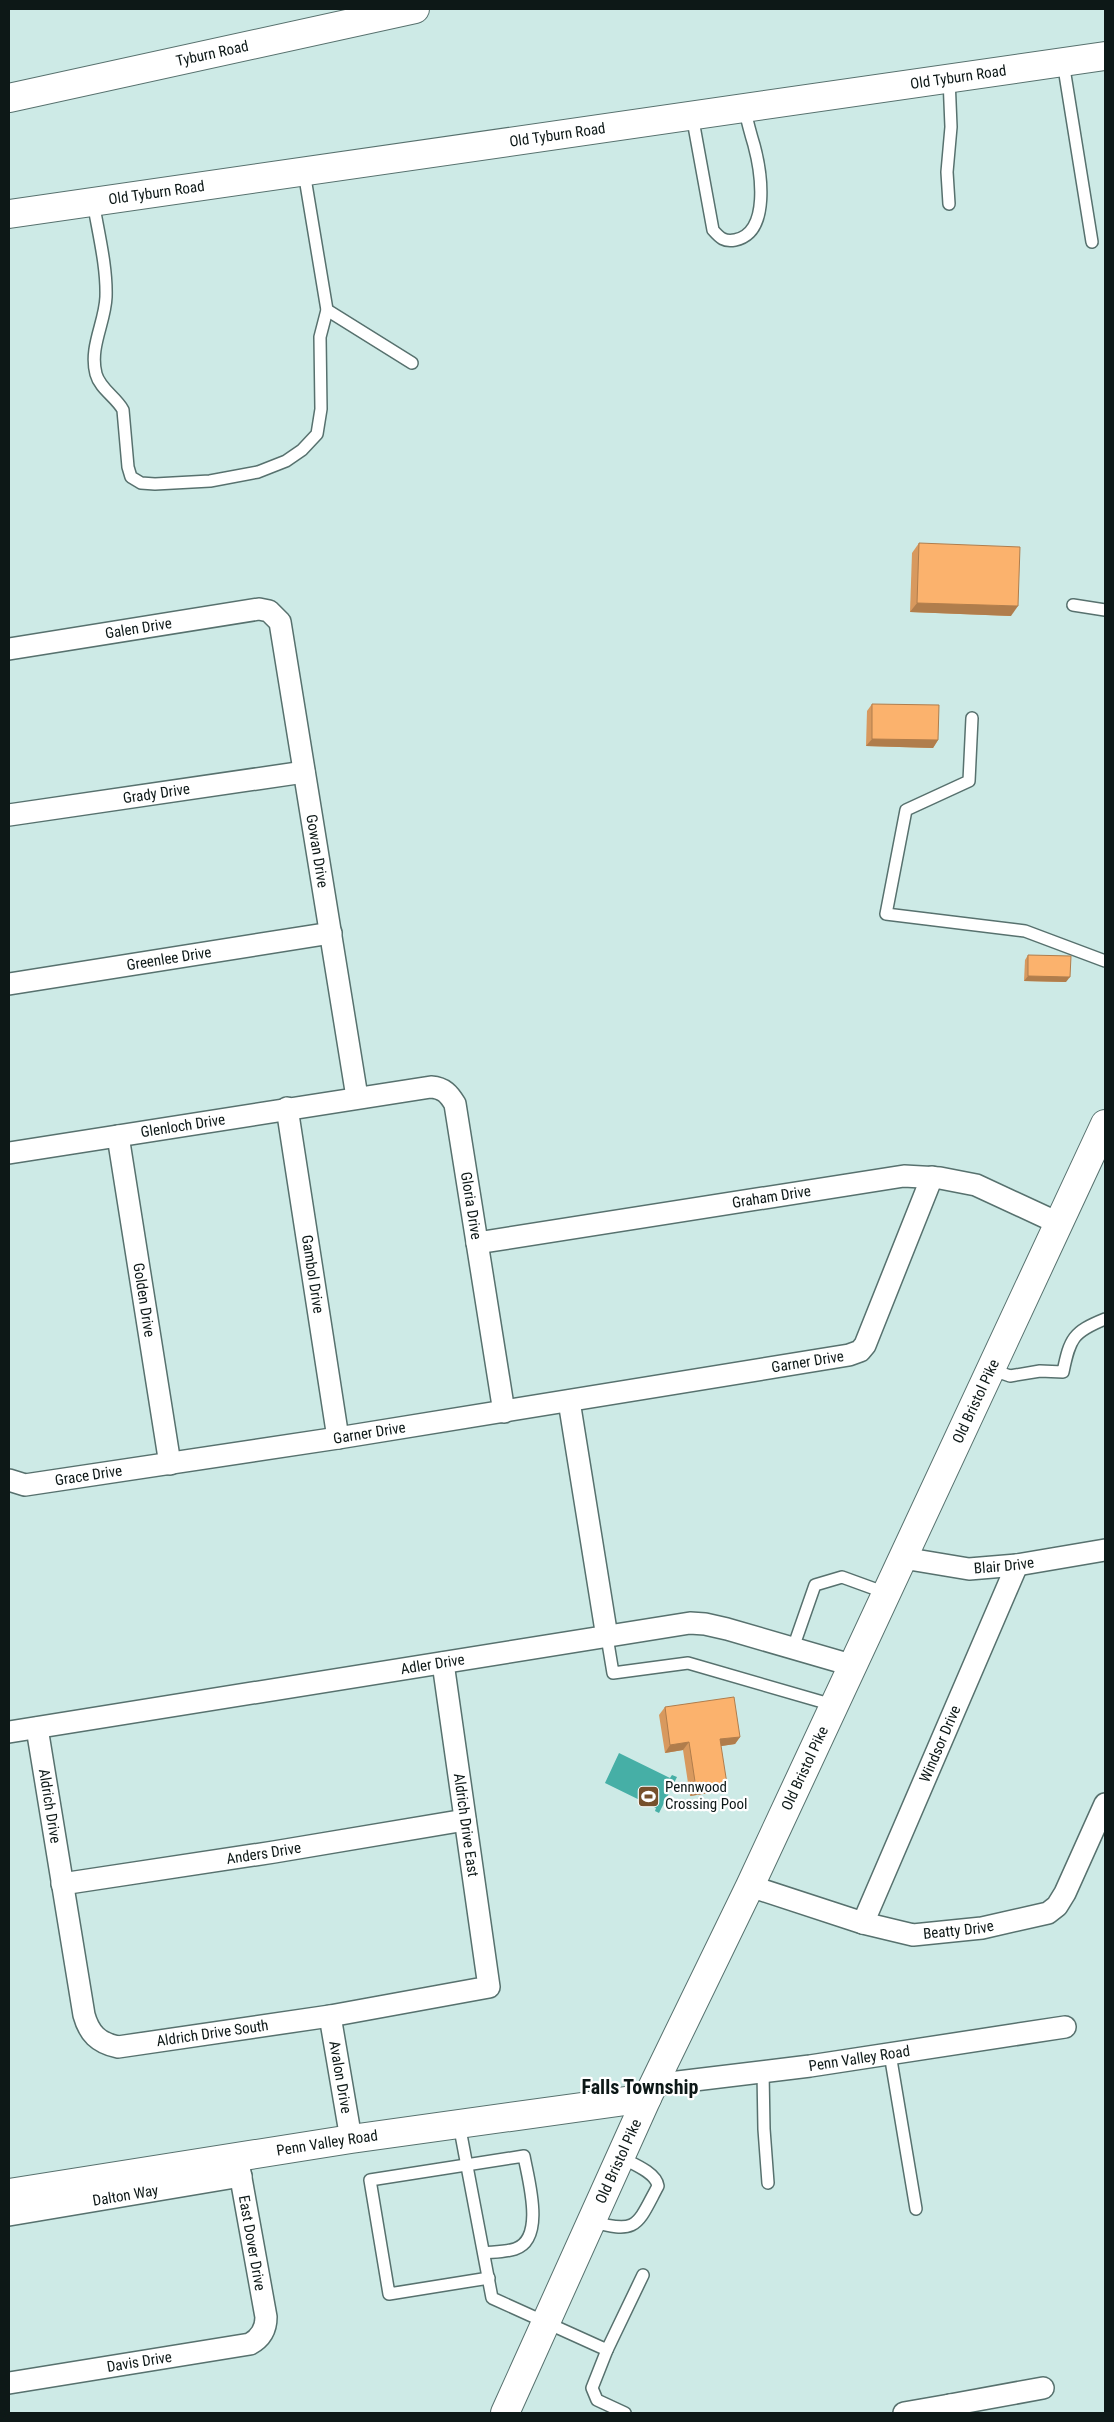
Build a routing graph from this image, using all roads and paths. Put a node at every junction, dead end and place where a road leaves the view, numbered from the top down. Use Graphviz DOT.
graph roads {
  1 [pos="415,9"];
  2 [pos="1105,56"];
  3 [pos="1062,62"];
  4 [pos="949,77"];
  5 [pos="9,98"];
  6 [pos="744,107"];
  7 [pos="692,115"];
  8 [pos="304,172"];
  9 [pos="93,201"];
  10 [pos="949,204"];
  11 [pos="9,214"];
  12 [pos="1092,242"];
  13 [pos="327,310"];
  14 [pos="412,363"];
  15 [pos="1073,605"];
  16 [pos="1105,610"];
  17 [pos="269,611"];
  18 [pos="9,649"];
  19 [pos="972,718"];
  20 [pos="304,772"];
  21 [pos="9,816"];
  22 [pos="330,933"];
  23 [pos="1105,960"];
  24 [pos="9,984"];
  25 [pos="357,1097"];
  26 [pos="287,1108"];
  27 [pos="1105,1124"];
  28 [pos="118,1136"];
  29 [pos="9,1154"];
  30 [pos="932,1177"];
  31 [pos="1058,1223"];
  32 [pos="477,1243"];
  33 [pos="1105,1319"];
  34 [pos="990,1369"];
  35 [pos="569,1401"];
  36 [pos="504,1412"];
  37 [pos="338,1438"];
  38 [pos="170,1464"];
  39 [pos="9,1480"];
  40 [pos="1105,1550"];
  41 [pos="903,1558"];
  42 [pos="1017,1565"];
  43 [pos="886,1593"];
  44 [pos="607,1636"];
  45 [pos="793,1648"];
  46 [pos="443,1663"];
  47 [pos="851,1665"];
  48 [pos="833,1705"];
  49 [pos="37,1728"];
  50 [pos="9,1732"];
  51 [pos="1105,1804"];
  52 [pos="465,1820"];
  53 [pos="62,1884"];
  54 [pos="750,1886"];
  55 [pos="862,1923"];
  56 [pos="490,1987"];
  57 [pos="330,2016"];
  58 [pos="1065,2027"];
  59 [pos="890,2054"];
  60 [pos="763,2072"];
  61 [pos="650,2092"];
  62 [pos="459,2124"];
  63 [pos="351,2139"];
  64 [pos="620,2156"];
  65 [pos="467,2165"];
  66 [pos="239,2166"];
  67 [pos="768,2183"];
  68 [pos="9,2193"];
  69 [pos="916,2209"];
  70 [pos="9,2215"];
  71 [pos="591,2221"];
  72 [pos="484,2253"];
  73 [pos="643,2275"];
  74 [pos="488,2278"];
  75 [pos="545,2323"];
  76 [pos="264,2329"];
  77 [pos="607,2350"];
  78 [pos="9,2383"];
  79 [pos="1043,2388"];
  80 [pos="949,2409"];
  81 [pos="505,2413"];
  82 [pos="625,2413"];
  83 [pos="904,2413"];
  1 -- 5 [label="main road, Tyburn Road"];
  2 -- 3 [label="main road, Old Tyburn Road"];
  3 -- 4 [label="main road, Old Tyburn Road"];
  3 -- 12 [label="lane"];
  4 -- 6 [label="main road, Old Tyburn Road"];
  4 -- 10 [label="lane"];
  6 -- 7 [label="main road, Old Tyburn Road"];
  6 -- 7 [label="lane"];
  7 -- 8 [label="main road, Old Tyburn Road"];
  8 -- 9 [label="main road, Old Tyburn Road"];
  8 -- 13 [label="lane"];
  9 -- 11 [label="main road, Old Tyburn Road"];
  9 -- 13 [label="lane"];
  13 -- 14 [label="lane"];
  15 -- 16 [label="lane"];
  17 -- 18 [label="street, Galen Drive"];
  17 -- 20 [label="street, Gowan Drive"];
  19 -- 23 [label="lane"];
  20 -- 21 [label="street, Grady Drive"];
  20 -- 22 [label="street, Gowan Drive"];
  22 -- 24 [label="street, Greenlee Drive"];
  22 -- 25 [label="street, Gowan Drive"];
  25 -- 26 [label="street, Glenloch Drive"];
  25 -- 32 [label="street, Gloria Drive"];
  26 -- 28 [label="street, Glenloch Drive"];
  26 -- 37 [label="street, Gambol Drive"];
  27 -- 31 [label="main road, Old Bristol Pike"];
  28 -- 29 [label="street, Glenloch Drive"];
  28 -- 38 [label="street, Golden Drive"];
  30 -- 31 [label="street, Graham Drive"];
  30 -- 32 [label="street, Graham Drive"];
  30 -- 35 [label="street, Garner Drive"];
  31 -- 34 [label="main road, Old Bristol Pike"];
  32 -- 36 [label="street, Gloria Drive"];
  33 -- 34 [label="lane"];
  34 -- 41 [label="main road, Old Bristol Pike"];
  35 -- 36 [label="street, Garner Drive"];
  35 -- 44 [label="street"];
  36 -- 37 [label="street, Garner Drive"];
  37 -- 38 [label="street, Garner Drive"];
  38 -- 39 [label="street, Grace Drive"];
  40 -- 42 [label="street, Blair Drive"];
  41 -- 42 [label="street, Blair Drive"];
  41 -- 43 [label="main road, Old Bristol Pike"];
  42 -- 55 [label="street, Windsor Drive"];
  43 -- 45 [label="lane"];
  43 -- 47 [label="main road, Old Bristol Pike"];
  44 -- 45 [label="street, Adler Drive"];
  44 -- 46 [label="street, Adler Drive"];
  44 -- 48 [label="lane"];
  45 -- 47 [label="street, Adler Drive"];
  46 -- 49 [label="street, Adler Drive"];
  46 -- 52 [label="street, Aldrich Drive East"];
  47 -- 48 [label="main road, Old Bristol Pike"];
  48 -- 54 [label="main road, Old Bristol Pike"];
  49 -- 50 [label="street, Adler Drive"];
  49 -- 53 [label="street, Aldrich Drive"];
  51 -- 55 [label="street, Beatty Drive"];
  52 -- 53 [label="street, Anders Drive"];
  52 -- 56 [label="street, Aldrich Drive East"];
  53 -- 57 [label="street, Aldrich Drive South"];
  54 -- 55 [label="street, Beatty Drive"];
  54 -- 61 [label="main road, Old Bristol Pike"];
  56 -- 57 [label="street, Aldrich Drive South"];
  57 -- 63 [label="street, Avalon Drive"];
  58 -- 59 [label="street, Penn Valley Road"];
  59 -- 60 [label="street, Penn Valley Road"];
  59 -- 69 [label="lane"];
  60 -- 61 [label="street, Penn Valley Road"];
  60 -- 67 [label="lane"];
  61 -- 62 [label="main road, Penn Valley Road"];
  61 -- 64 [label="main road, Old Bristol Pike"];
  62 -- 63 [label="main road, Penn Valley Road"];
  62 -- 65 [label="lane"];
  63 -- 66 [label="main road, Penn Valley Road"];
  64 -- 71 [label="main road, Old Bristol Pike"];
  64 -- 71 [label="lane"];
  65 -- 72 [label="lane"];
  65 -- 72 [label="lane"];
  65 -- 74 [label="lane"];
  66 -- 68 [label="main road, Penn Valley Road"];
  66 -- 70 [label="street, Dalton Way"];
  66 -- 76 [label="street, East Dover Drive"];
  71 -- 75 [label="main road, Old Bristol Pike"];
  72 -- 74 [label="lane"];
  73 -- 77 [label="lane"];
  74 -- 75 [label="lane"];
  75 -- 77 [label="lane"];
  75 -- 81 [label="main road, Old Bristol Pike"];
  76 -- 78 [label="street, Davis Drive"];
  77 -- 82 [label="lane"];
  79 -- 80 [label="street"];
  80 -- 83 [label="street"];
}
